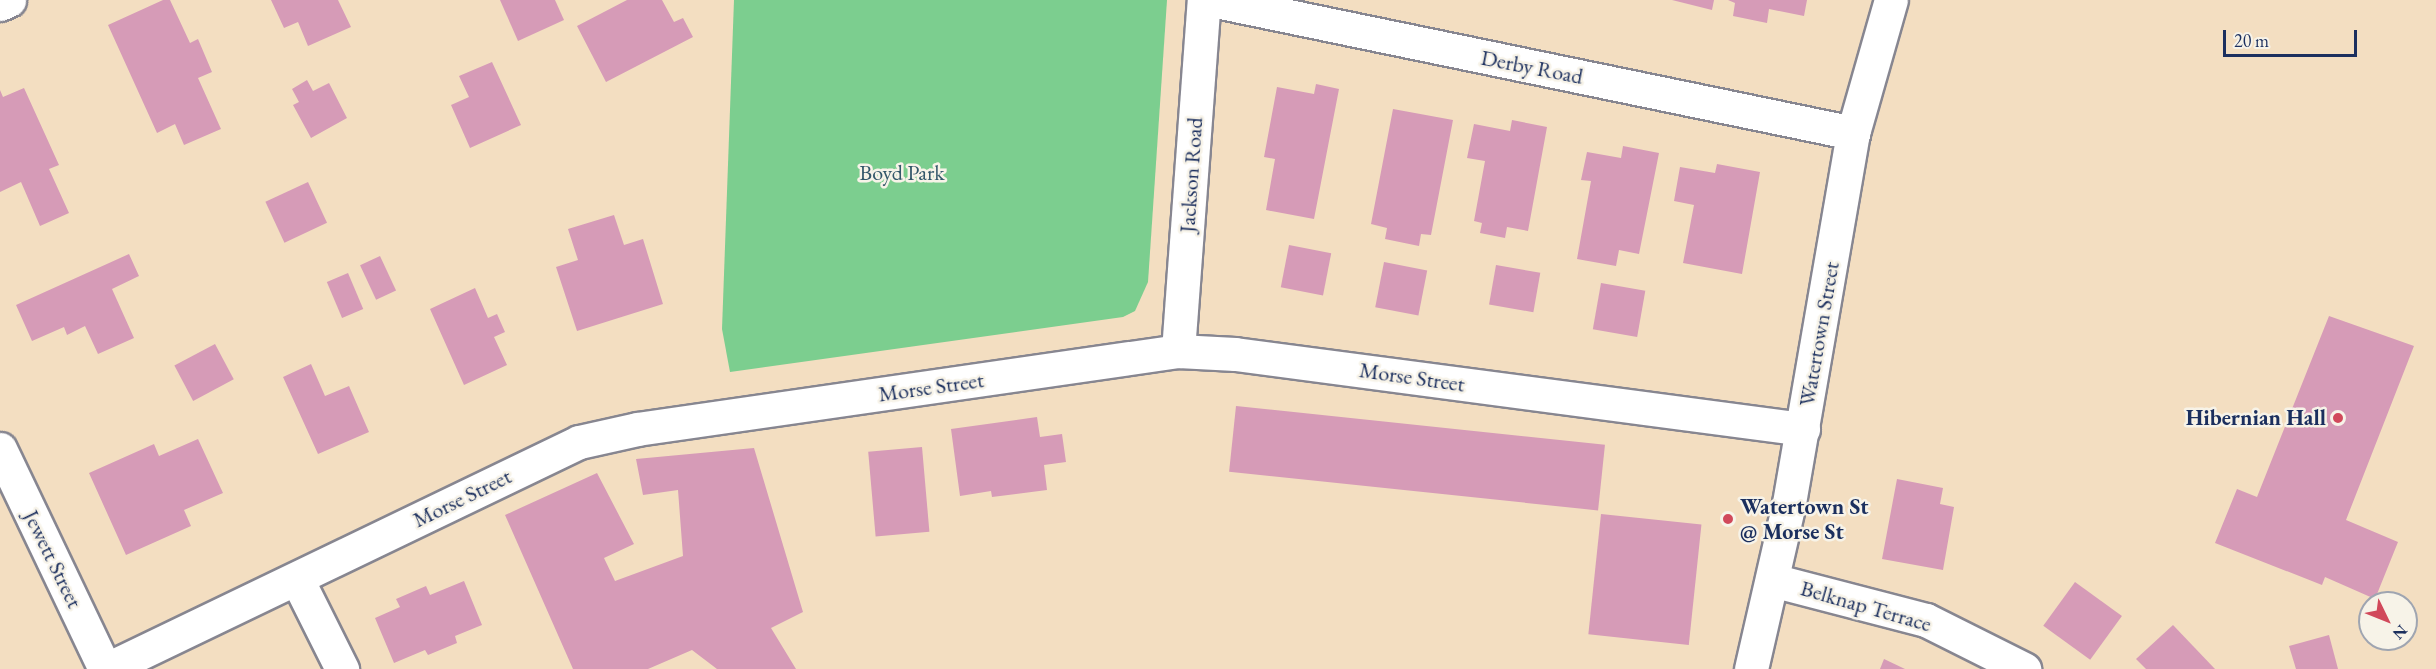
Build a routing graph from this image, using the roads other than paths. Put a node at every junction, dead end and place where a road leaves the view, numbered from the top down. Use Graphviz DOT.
graph roads {
  1 [pos="9,0"];
  2 [pos="1204,0"];
  3 [pos="1211,0"];
  4 [pos="1891,0"];
  5 [pos="0,4"];
  6 [pos="1853,133"];
  7 [pos="1178,351"];
  8 [pos="1803,429"];
  9 [pos="0,449"];
  10 [pos="297,579"];
  11 [pos="1772,580"];
  12 [pos="106,669"];
  13 [pos="342,669"];
  14 [pos="1751,669"];
  15 [pos="2024,669"];
  1 -- 5 [label="street"];
  2 -- 7 [label="street, Jackson Road"];
  3 -- 6 [label="street, Derby Road"];
  4 -- 6 [label="street, Watertown Street"];
  6 -- 8 [label="street, Watertown Street"];
  7 -- 8 [label="street, Morse Street"];
  7 -- 10 [label="street, Morse Street"];
  8 -- 11 [label="street, Watertown Street"];
  9 -- 12 [label="street, Jewett Street"];
  10 -- 12 [label="street, Morse Street"];
  10 -- 13 [label="street"];
  11 -- 14 [label="street, Watertown Street"];
  11 -- 15 [label="street, Belknap Terrace"];
}
